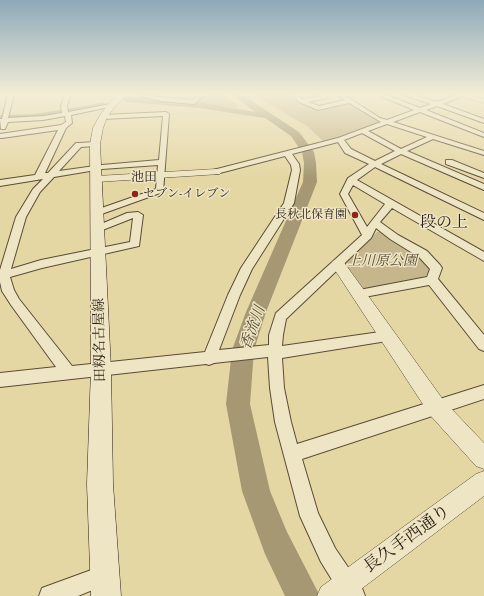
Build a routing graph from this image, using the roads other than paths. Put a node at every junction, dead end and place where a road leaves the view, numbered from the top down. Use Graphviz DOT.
graph roads {
  1 [pos="4,122"];
  2 [pos="68,122"];
  3 [pos="102,122"];
  4 [pos="165,122"];
  5 [pos="387,122"];
  6 [pos="449,122"];
  7 [pos="63,127"];
  8 [pos="362,131"];
  9 [pos="484,135"];
  10 [pos="432,137"];
  11 [pos="1,139"];
  12 [pos="340,139"];
  13 [pos="95,144"];
  14 [pos="472,149"];
  15 [pos="291,152"];
  16 [pos="402,152"];
  17 [pos="484,153"];
  18 [pos="162,162"];
  19 [pos="449,162"];
  20 [pos="376,163"];
  21 [pos="439,167"];
  22 [pos="216,172"];
  23 [pos="96,174"];
  24 [pos="50,176"];
  25 [pos="162,176"];
  26 [pos="484,176"];
  27 [pos="36,178"];
  28 [pos="351,180"];
  29 [pos="0,183"];
  30 [pos="484,187"];
  31 [pos="391,203"];
  32 [pos="484,217"];
  33 [pos="97,221"];
  34 [pos="375,222"];
  35 [pos="367,236"];
  36 [pos="97,253"];
  37 [pos="484,257"];
  38 [pos="338,264"];
  39 [pos="4,275"];
  40 [pos="432,280"];
  41 [pos="359,294"];
  42 [pos="387,336"];
  43 [pos="482,339"];
  44 [pos="272,352"];
  45 [pos="212,359"];
  46 [pos="101,369"];
  47 [pos="68,372"];
  48 [pos="0,380"];
  49 [pos="484,392"];
  50 [pos="437,408"];
  51 [pos="291,454"];
  52 [pos="484,458"];
  53 [pos="484,482"];
  54 [pos="106,574"];
  55 [pos="342,591"];
  56 [pos="50,596"];
  57 [pos="106,596"];
  1 -- 11 [label="street"];
  2 -- 7 [label="street"];
  3 -- 13 [label="main road, 田籾名古屋線"];
  4 -- 18 [label="street"];
  5 -- 8 [label="street"];
  5 -- 10 [label="street"];
  6 -- 9 [label="street"];
  7 -- 11 [label="street"];
  7 -- 27 [label="street"];
  8 -- 12 [label="street"];
  8 -- 16 [label="street"];
  10 -- 14 [label="street"];
  10 -- 16 [label="street"];
  12 -- 15 [label="street"];
  12 -- 20 [label="street"];
  13 -- 23 [label="main road, 田籾名古屋線"];
  13 -- 24 [label="street"];
  14 -- 17 [label="street"];
  14 -- 19 [label="street"];
  15 -- 22 [label="street"];
  15 -- 45 [label="street"];
  16 -- 20 [label="street"];
  16 -- 21 [label="street"];
  18 -- 23 [label="street"];
  18 -- 25 [label="street"];
  19 -- 21 [label="street"];
  19 -- 26 [label="street"];
  20 -- 28 [label="street"];
  20 -- 32 [label="street"];
  21 -- 30 [label="street"];
  22 -- 25 [label="street"];
  23 -- 24 [label="street"];
  23 -- 25 [label="street"];
  23 -- 33 [label="main road, 田籾名古屋線"];
  24 -- 27 [label="street"];
  24 -- 39 [label="street"];
  25 -- 33 [label="street"];
  27 -- 29 [label="street"];
  28 -- 31 [label="street"];
  28 -- 35 [label="street"];
  31 -- 34 [label="street"];
  31 -- 37 [label="street"];
  33 -- 36 [label="main road, 田籾名古屋線"];
  33 -- 36 [label="street"];
  34 -- 35 [label="street"];
  34 -- 40 [label="street"];
  35 -- 38 [label="street"];
  36 -- 39 [label="street"];
  36 -- 46 [label="main road, 田籾名古屋線"];
  38 -- 41 [label="street"];
  38 -- 44 [label="street"];
  39 -- 47 [label="street"];
  40 -- 41 [label="street"];
  40 -- 43 [label="street"];
  41 -- 42 [label="street"];
  42 -- 44 [label="street"];
  42 -- 50 [label="street"];
  44 -- 45 [label="street"];
  44 -- 51 [label="street"];
  45 -- 46 [label="street"];
  46 -- 47 [label="street"];
  46 -- 54 [label="main road, 田籾名古屋線"];
  47 -- 48 [label="street"];
  49 -- 50 [label="street"];
  50 -- 51 [label="street"];
  50 -- 52 [label="street"];
  51 -- 55 [label="street"];
  53 -- 55 [label="street, 長久手西通り"];
  54 -- 56 [label="street"];
  54 -- 57 [label="main road, 田籾名古屋線"];
}
